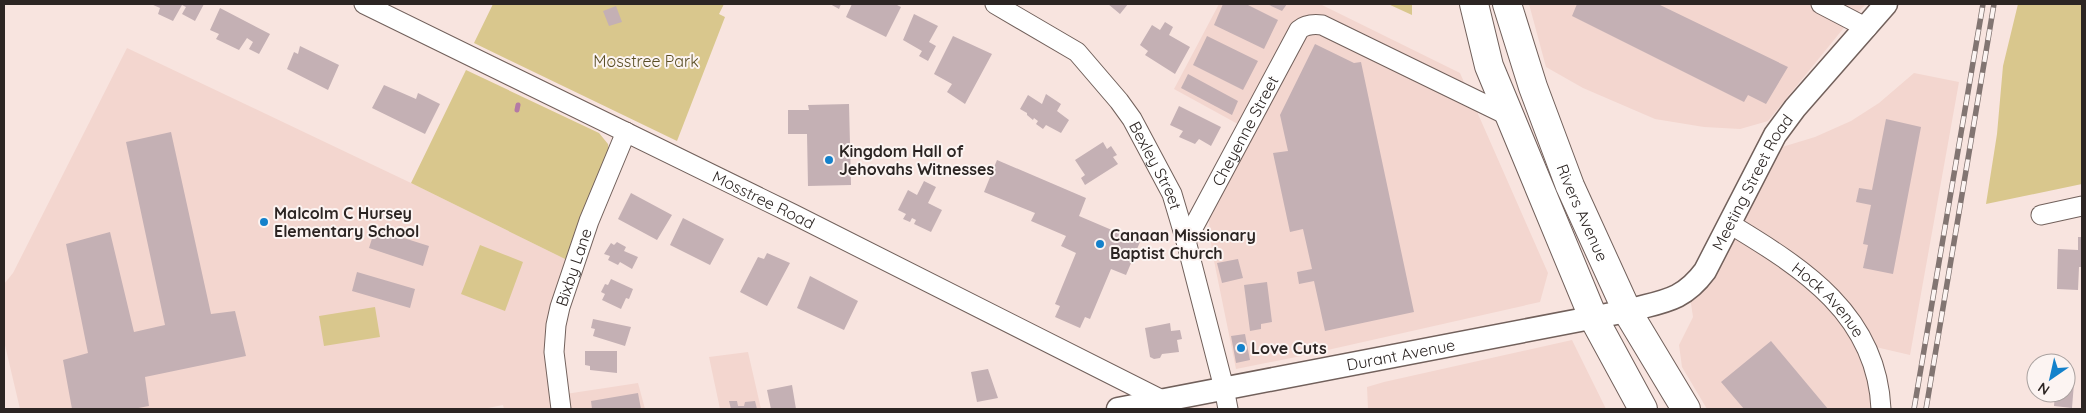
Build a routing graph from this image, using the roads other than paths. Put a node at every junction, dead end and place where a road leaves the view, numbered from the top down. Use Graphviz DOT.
graph roads {
  1 [pos="364,4"];
  2 [pos="995,4"];
  3 [pos="1474,4"];
  4 [pos="1507,4"];
  5 [pos="1821,4"];
  6 [pos="1886,4"];
  7 [pos="1867,28"];
  8 [pos="1511,117"];
  9 [pos="626,132"];
  10 [pos="2082,206"];
  11 [pos="2041,215"];
  12 [pos="1730,224"];
  13 [pos="1186,242"];
  14 [pos="1627,311"];
  15 [pos="1593,317"];
  16 [pos="1226,398"];
  17 [pos="1162,400"];
  18 [pos="1637,404"];
  19 [pos="561,409"];
  20 [pos="1118,409"];
  21 [pos="1686,409"];
  22 [pos="1881,409"];
  1 -- 9 [label="street, Mosstree Road"];
  2 -- 13 [label="street, Bexley Street"];
  3 -- 8 [label="main road, Rivers Avenue"];
  4 -- 14 [label="main road, Rivers Avenue"];
  5 -- 7 [label="street"];
  6 -- 7 [label="street, Meeting Street Road"];
  7 -- 12 [label="street, Meeting Street Road"];
  8 -- 13 [label="street, Cheyenne Street"];
  8 -- 15 [label="main road, Rivers Avenue"];
  9 -- 17 [label="street, Mosstree Road"];
  9 -- 19 [label="street, Bixby Lane"];
  10 -- 11 [label="street"];
  12 -- 14 [label="street, Meeting Street Road"];
  12 -- 22 [label="street, Hock Avenue"];
  13 -- 16 [label="street, Bexley Street"];
  14 -- 15 [label="street, Meeting Street Road"];
  14 -- 21 [label="main road, Rivers Avenue"];
  15 -- 16 [label="street, Durant Avenue"];
  15 -- 18 [label="main road, Rivers Avenue"];
  16 -- 17 [label="street, Durant Avenue"];
  17 -- 20 [label="street, Durant Avenue"];
}
